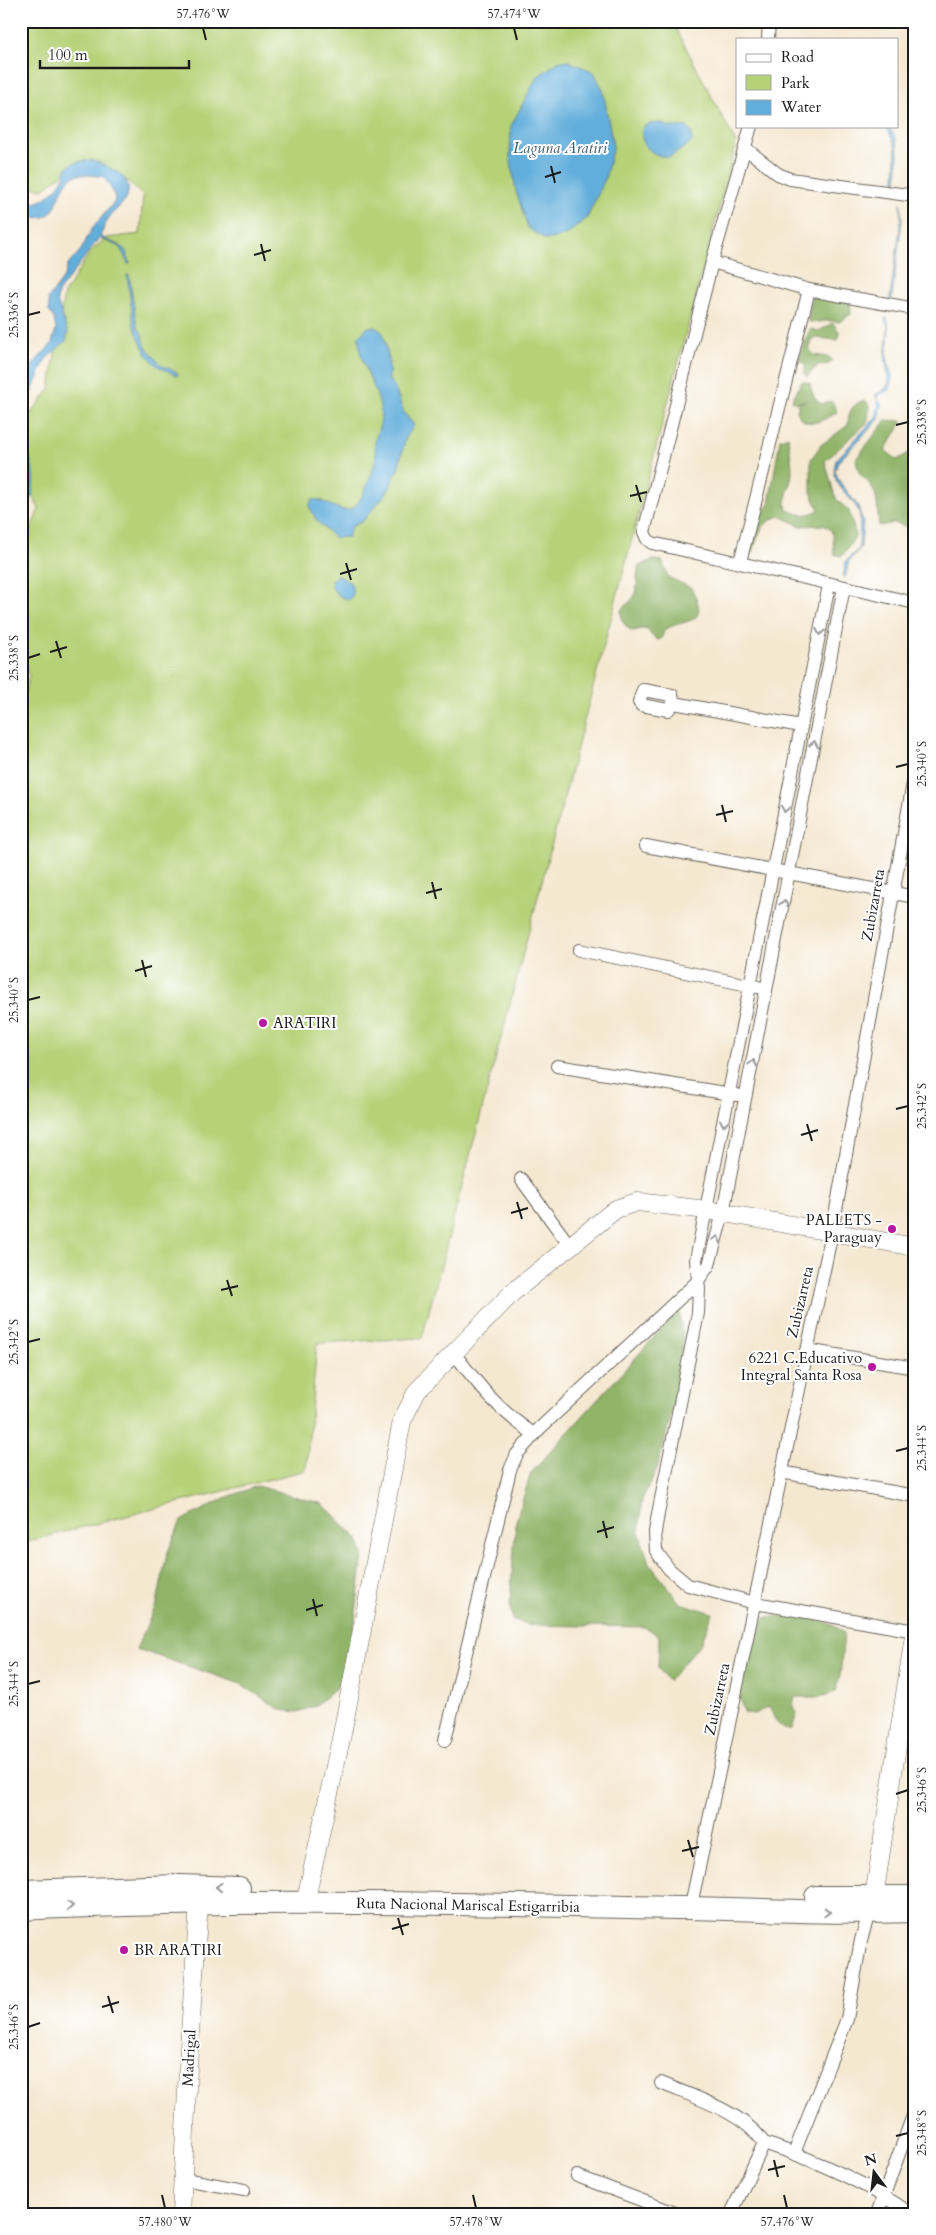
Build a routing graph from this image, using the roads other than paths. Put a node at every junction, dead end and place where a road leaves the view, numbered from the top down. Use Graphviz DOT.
graph roads {
  1 [pos="769,21"];
  2 [pos="768,38"];
  3 [pos="750,128"];
  4 [pos="745,148"];
  5 [pos="915,196"];
  6 [pos="712,262"];
  7 [pos="809,290"];
  8 [pos="915,309"];
  9 [pos="740,562"];
  10 [pos="829,584"];
  11 [pos="844,587"];
  12 [pos="915,603"];
  13 [pos="674,703"];
  14 [pos="801,726"];
  15 [pos="915,772"];
  16 [pos="646,846"];
  17 [pos="773,872"];
  18 [pos="790,874"];
  19 [pos="892,892"];
  20 [pos="915,897"];
  21 [pos="579,950"];
  22 [pos="750,985"];
  23 [pos="768,989"];
  24 [pos="557,1066"];
  25 [pos="730,1093"];
  26 [pos="746,1097"];
  27 [pos="521,1179"];
  28 [pos="715,1212"];
  29 [pos="832,1232"];
  30 [pos="570,1246"];
  31 [pos="915,1247"];
  32 [pos="697,1282"];
  33 [pos="806,1350"];
  34 [pos="454,1353"];
  35 [pos="915,1368"];
  36 [pos="534,1434"];
  37 [pos="781,1472"];
  38 [pos="915,1496"];
  39 [pos="755,1603"];
  40 [pos="915,1630"];
  41 [pos="445,1740"];
  42 [pos="21,1891"];
  43 [pos="693,1896"];
  44 [pos="306,1897"];
  45 [pos="915,1897"];
  46 [pos="199,1903"];
  47 [pos="871,1905"];
  48 [pos="21,1909"];
  49 [pos="915,1911"];
  50 [pos="661,2083"];
  51 [pos="915,2110"];
  52 [pos="764,2143"];
  53 [pos="794,2153"];
  54 [pos="577,2176"];
  55 [pos="184,2179"];
  56 [pos="244,2190"];
  57 [pos="884,2196"];
  58 [pos="181,2214"];
  59 [pos="678,2214"];
  60 [pos="731,2214"];
  61 [pos="877,2214"];
  62 [pos="911,2214"];
  1 -- 2 [label="street"];
  3 -- 4 [label="street"];
  4 -- 5 [label="street"];
  4 -- 6 [label="street"];
  6 -- 7 [label="street"];
  6 -- 9 [label="street"];
  7 -- 8 [label="street"];
  7 -- 9 [label="street"];
  9 -- 10 [label="street"];
  10 -- 11 [label="street"];
  10 -- 14 [label="street, one-way"];
  11 -- 12 [label="street"];
  18 -- 11 [label="street, one-way"];
  13 -- 14 [label="street"];
  14 -- 17 [label="street, one-way"];
  15 -- 19 [label="street, Zubizarreta"];
  16 -- 17 [label="street"];
  17 -- 18 [label="street"];
  17 -- 22 [label="street"];
  18 -- 19 [label="street"];
  23 -- 18 [label="street, one-way"];
  19 -- 20 [label="street"];
  19 -- 29 [label="street, Zubizarreta"];
  21 -- 22 [label="street"];
  22 -- 23 [label="street"];
  22 -- 25 [label="street"];
  26 -- 23 [label="street, one-way"];
  24 -- 25 [label="street"];
  25 -- 26 [label="street"];
  25 -- 28 [label="street, one-way"];
  26 -- 28 [label="street"];
  27 -- 30 [label="street"];
  28 -- 29 [label="street"];
  28 -- 30 [label="street"];
  28 -- 32 [label="street"];
  29 -- 31 [label="street"];
  29 -- 33 [label="street, Zubizarreta"];
  30 -- 34 [label="street"];
  32 -- 36 [label="street"];
  32 -- 39 [label="street"];
  33 -- 35 [label="street"];
  33 -- 37 [label="street, Zubizarreta"];
  34 -- 36 [label="street"];
  34 -- 44 [label="street"];
  36 -- 41 [label="street"];
  37 -- 38 [label="street"];
  37 -- 39 [label="street, Zubizarreta"];
  39 -- 40 [label="street"];
  39 -- 43 [label="street, Zubizarreta"];
  40 -- 47 [label="street"];
  44 -- 42 [label="highway, Ruta Nacional Mariscal Estigarribia, one-way"];
  43 -- 44 [label="highway, Ruta Nacional Mariscal Estigarribia"];
  43 -- 47 [label="highway, Ruta Nacional Mariscal Estigarribia"];
  44 -- 46 [label="highway, Ruta Nacional Mariscal Estigarribia"];
  44 -- 47 [label="highway, Ruta Nacional Mariscal Estigarribia, one-way"];
  45 -- 47 [label="highway, Ruta Nacional Mariscal Estigarribia"];
  48 -- 46 [label="highway, Ruta Nacional Mariscal Estigarribia, one-way"];
  46 -- 55 [label="street, Madrigal"];
  47 -- 49 [label="highway, Ruta Nacional Mariscal Estigarribia"];
  47 -- 53 [label="street"];
  50 -- 52 [label="street"];
  51 -- 57 [label="street"];
  52 -- 53 [label="street"];
  52 -- 60 [label="street"];
  53 -- 57 [label="street"];
  54 -- 59 [label="street"];
  55 -- 56 [label="street"];
  55 -- 58 [label="street, Madrigal"];
  57 -- 61 [label="street"];
  57 -- 62 [label="street"];
}
